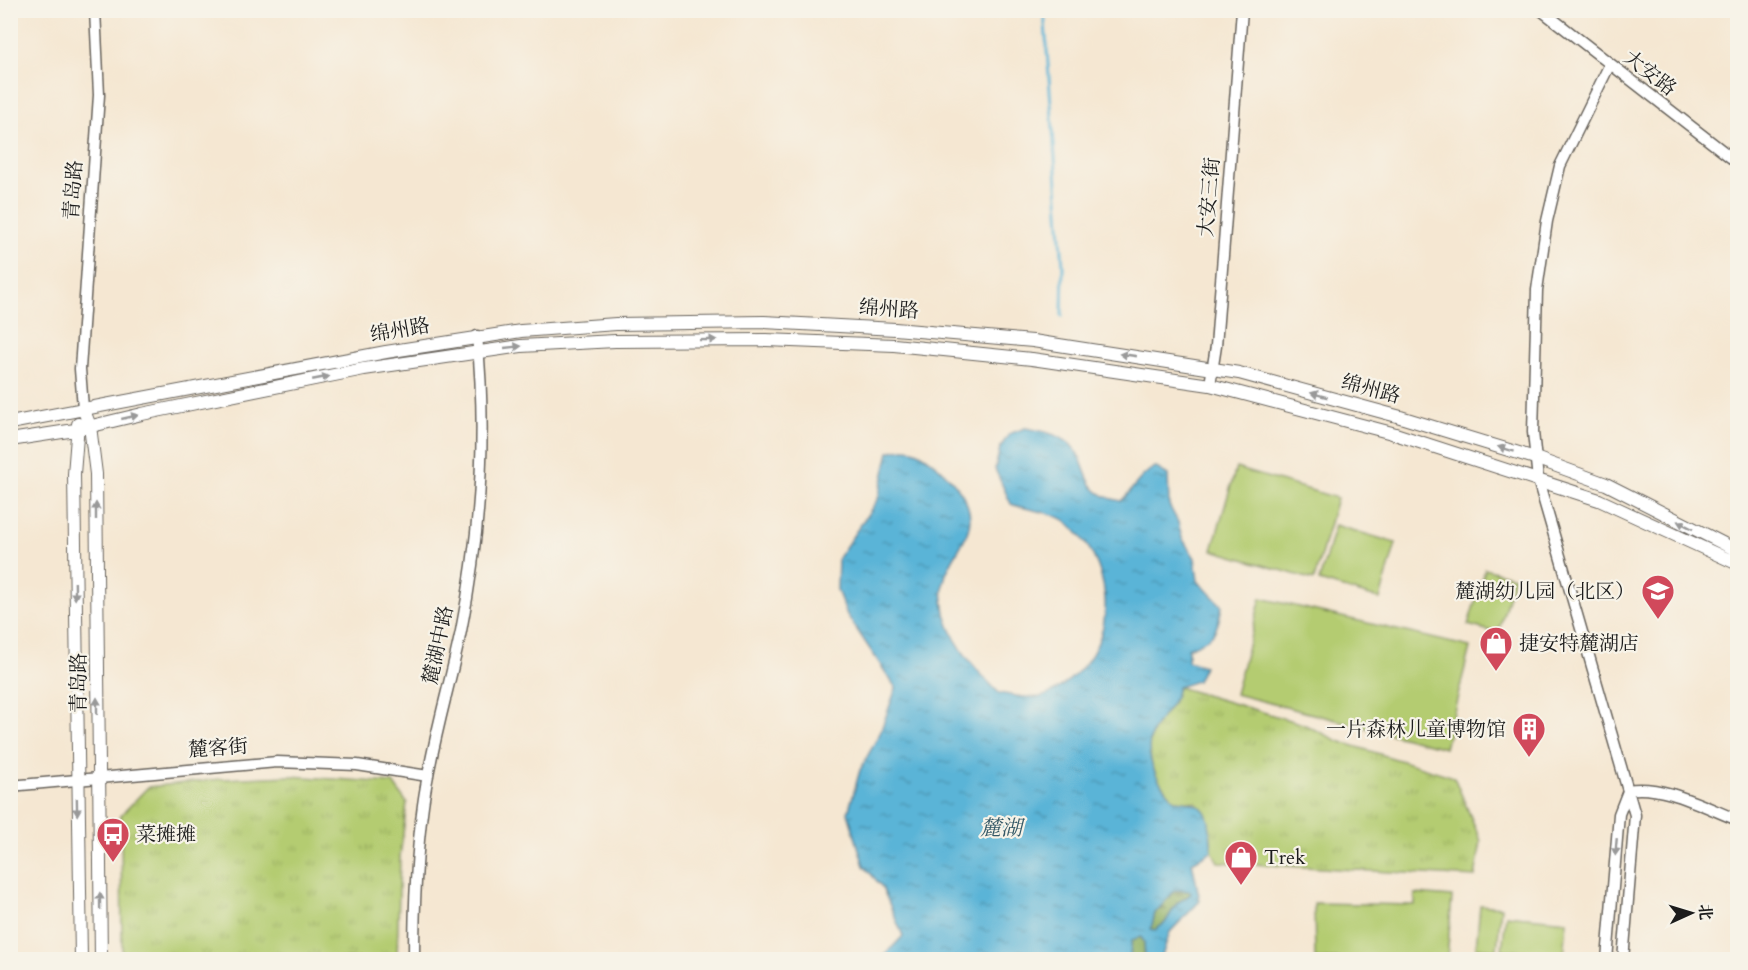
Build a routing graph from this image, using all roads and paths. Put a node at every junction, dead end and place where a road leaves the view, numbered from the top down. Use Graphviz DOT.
graph roads {
  1 [pos="95,10"];
  2 [pos="1242,10"];
  3 [pos="1541,10"];
  4 [pos="1610,64"];
  5 [pos="1737,163"];
  6 [pos="477,336"];
  7 [pos="479,351"];
  8 [pos="1212,368"];
  9 [pos="1210,386"];
  10 [pos="83,408"];
  11 [pos="10,423"];
  12 [pos="90,426"];
  13 [pos="75,430"];
  14 [pos="10,440"];
  15 [pos="1535,458"];
  16 [pos="1538,480"];
  17 [pos="1737,551"];
  18 [pos="1737,564"];
  19 [pos="98,777"];
  20 [pos="428,777"];
  21 [pos="77,779"];
  22 [pos="10,786"];
  23 [pos="1628,790"];
  24 [pos="1737,820"];
  25 [pos="81,960"];
  26 [pos="101,960"];
  27 [pos="414,960"];
  28 [pos="1607,960"];
  29 [pos="1623,960"];
  1 -- 10 [label="street, 青岛路"];
  2 -- 8 [label="street, 大安三街"];
  3 -- 4 [label="street, 大安路"];
  4 -- 5 [label="street, 大安路"];
  4 -- 15 [label="street"];
  6 -- 7 [label="street, 麓湖中路"];
  8 -- 6 [label="main road, 绵州路, one-way"];
  6 -- 10 [label="main road, 绵州路"];
  7 -- 9 [label="main road, 绵州路, one-way"];
  12 -- 7 [label="main road, 绵州路, one-way"];
  7 -- 20 [label="street, 麓湖中路"];
  8 -- 9 [label="street, 大安三街"];
  15 -- 8 [label="main road, 绵州路, one-way"];
  9 -- 16 [label="main road, 绵州路"];
  10 -- 11 [label="main road, 绵州路"];
  10 -- 12 [label="main road, 青岛路"];
  10 -- 13 [label="main road, 青岛路"];
  12 -- 13 [label="main road, 绵州路"];
  19 -- 12 [label="main road, 青岛路, one-way"];
  13 -- 14 [label="main road, 绵州路"];
  13 -- 21 [label="main road, 青岛路, one-way"];
  15 -- 16 [label="street"];
  17 -- 15 [label="main road, 绵州路, one-way"];
  16 -- 18 [label="main road, 绵州路"];
  16 -- 23 [label="street"];
  19 -- 20 [label="street, 麓客街"];
  19 -- 21 [label="street, 麓客街"];
  26 -- 19 [label="main road, 青岛路, one-way"];
  20 -- 27 [label="street, 麓湖中路"];
  21 -- 22 [label="street, 麓客街"];
  21 -- 25 [label="main road, 青岛路, one-way"];
  23 -- 24 [label="street"];
  23 -- 28 [label="street, one-way"];
  23 -- 29 [label="street"];
}
